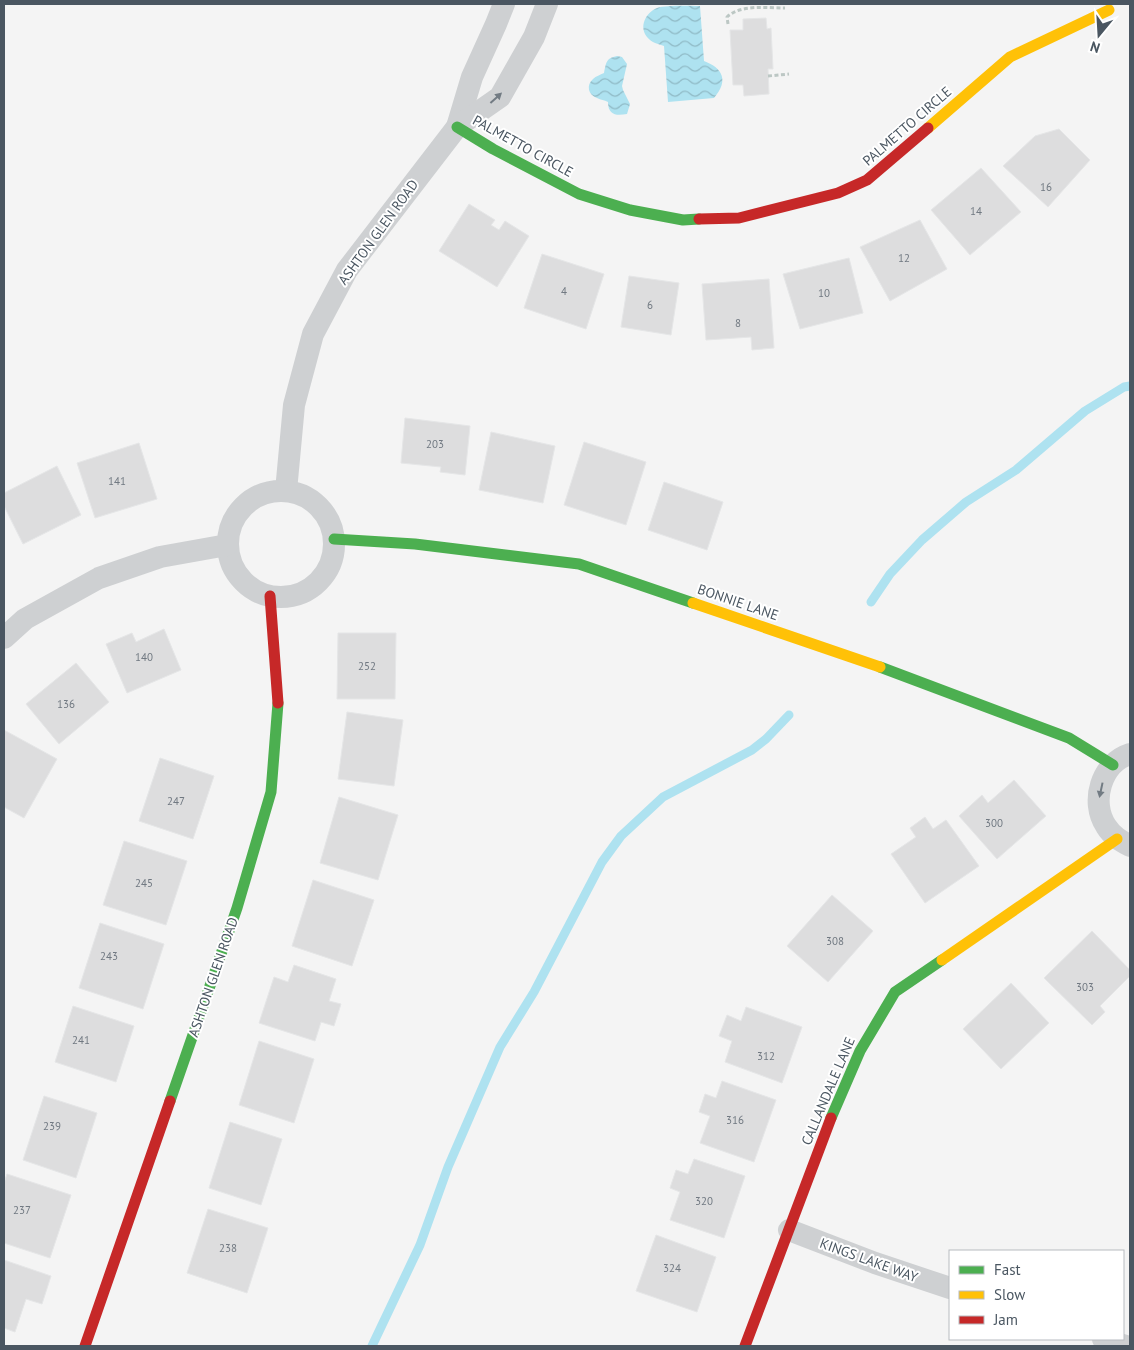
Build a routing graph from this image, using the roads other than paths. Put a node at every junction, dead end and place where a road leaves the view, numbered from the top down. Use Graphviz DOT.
graph roads {
  1 [pos="504,4"];
  2 [pos="546,4"];
  3 [pos="1110,10"];
  4 [pos="457,126"];
  5 [pos="286,491"];
  6 [pos="334,539"];
  7 [pos="227,545"];
  8 [pos="270,596"];
  9 [pos="4,638"];
  10 [pos="1122,760"];
  11 [pos="1124,842"];
  12 [pos="789,1230"];
  13 [pos="949,1288"];
  14 [pos="1106,1340"];
  15 [pos="85,1346"];
  16 [pos="745,1346"];
  17 [pos="1126,1346"];
  1 -- 4 [label="street, ASHTON GLEN ROAD"];
  4 -- 2 [label="street, ASHTON GLEN ROAD, one-way"];
  3 -- 4 [label="street, PALMETTO CIRCLE"];
  4 -- 5 [label="street, ASHTON GLEN ROAD"];
  5 -- 6 [label="street"];
  5 -- 7 [label="street"];
  6 -- 8 [label="street"];
  6 -- 10 [label="street, BONNIE LANE"];
  7 -- 8 [label="street"];
  7 -- 9 [label="street"];
  8 -- 15 [label="street, ASHTON GLEN ROAD"];
  10 -- 11 [label="street, one-way"];
  11 -- 12 [label="street, CALLANDALE LANE"];
  12 -- 13 [label="street, KINGS LAKE WAY"];
  12 -- 16 [label="street, CALLANDALE LANE"];
  14 -- 17 [label="street"];
}
